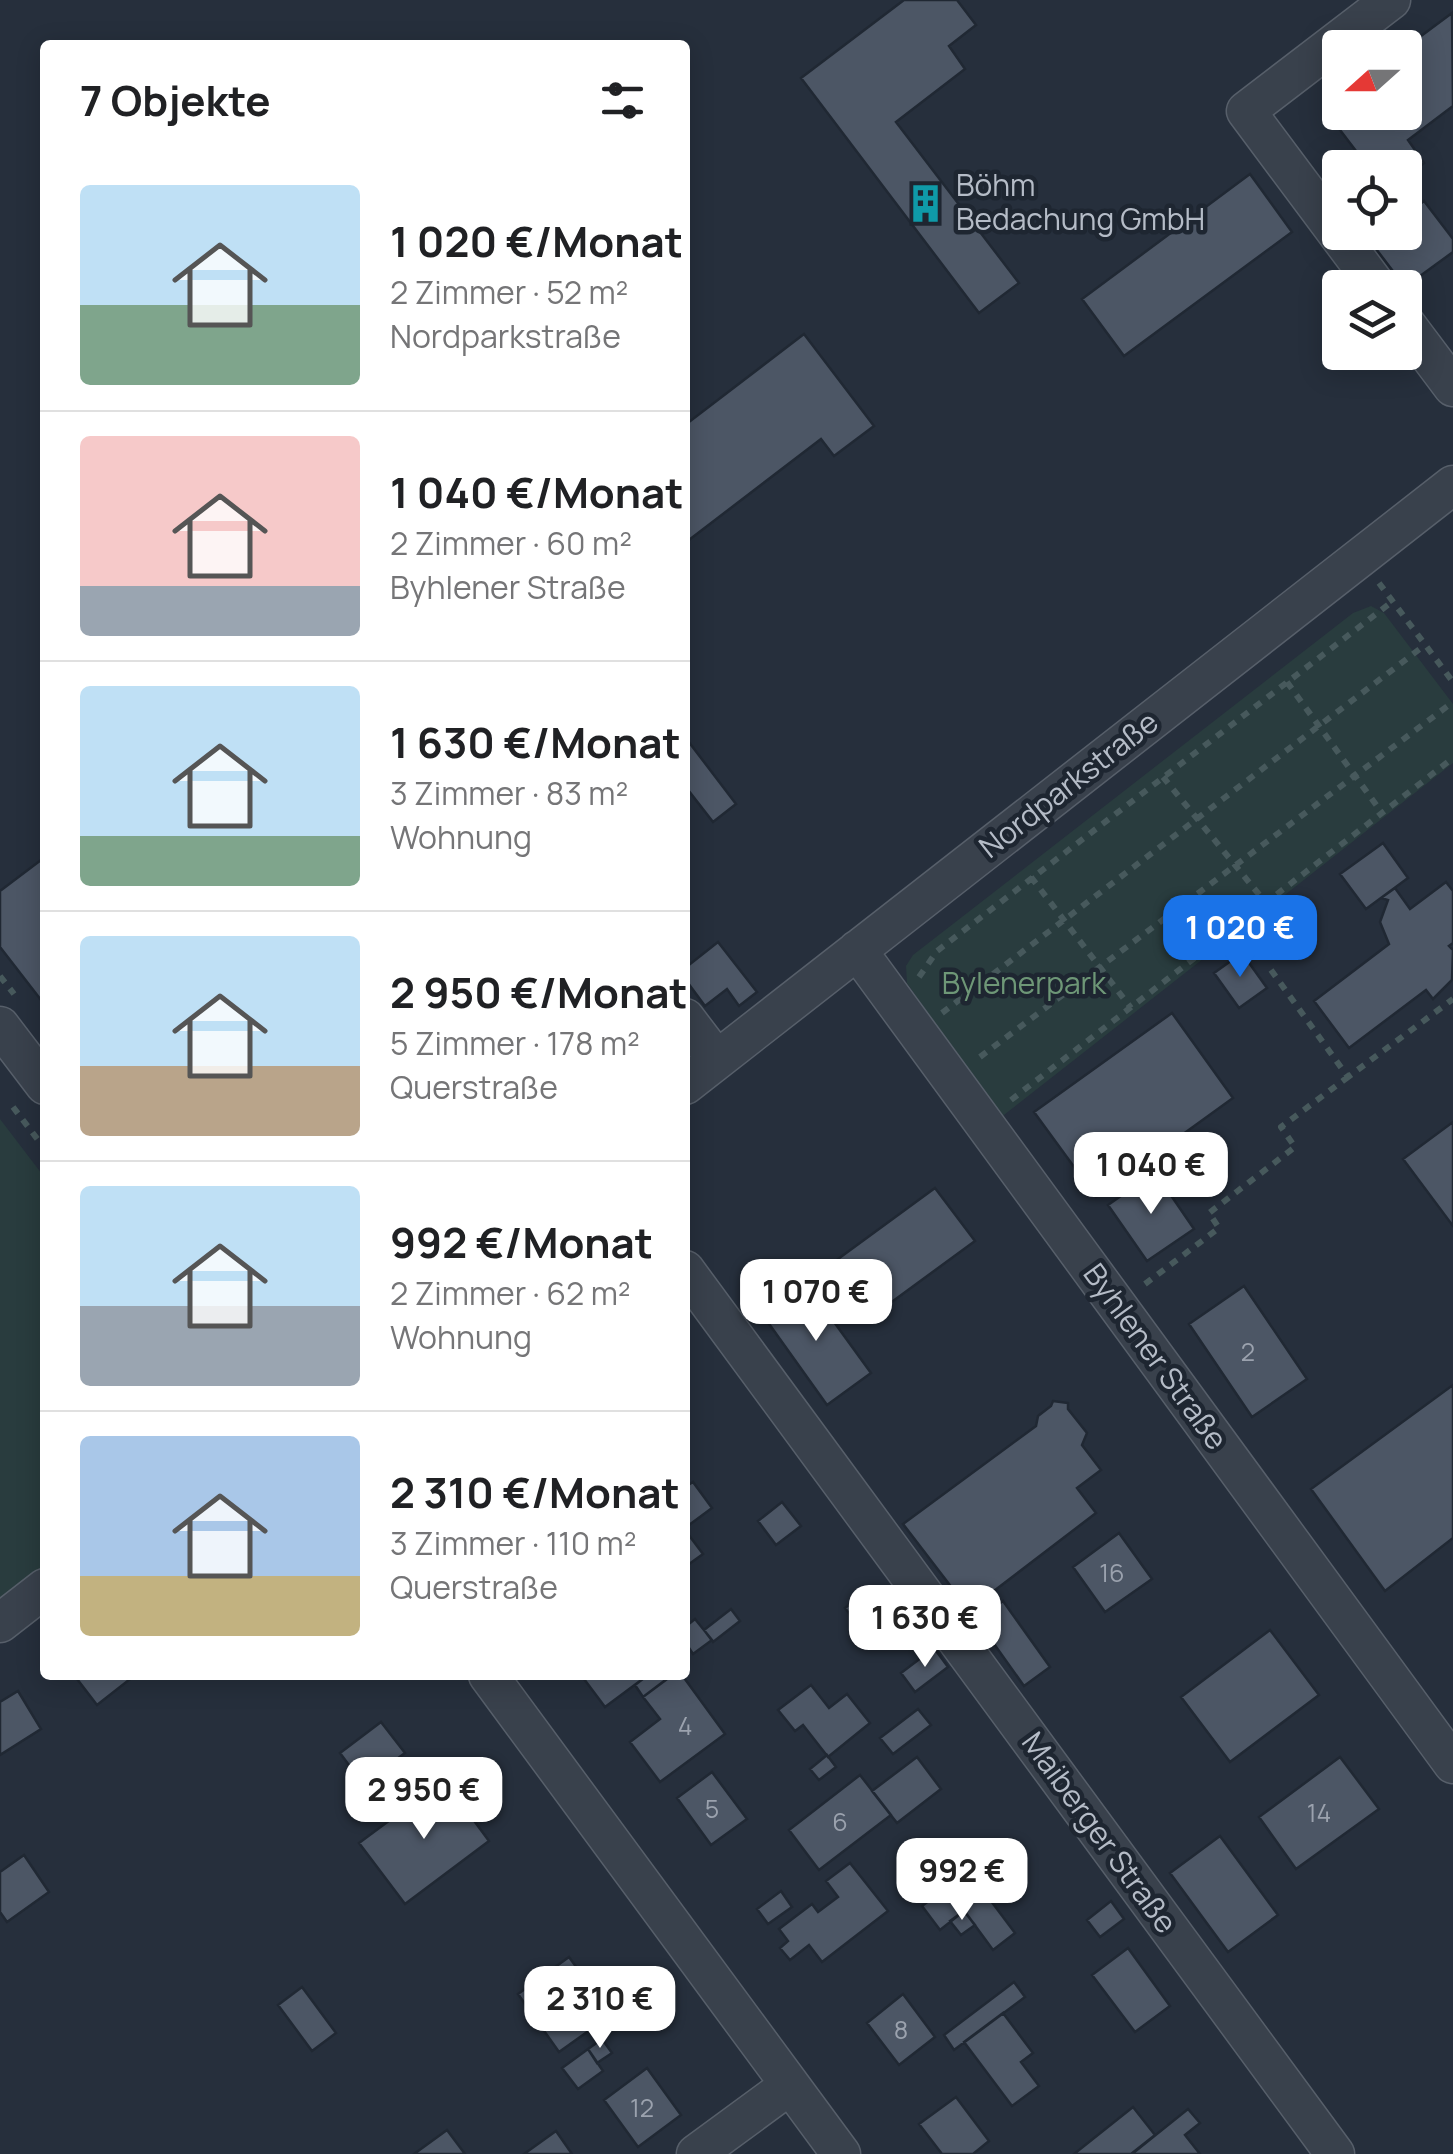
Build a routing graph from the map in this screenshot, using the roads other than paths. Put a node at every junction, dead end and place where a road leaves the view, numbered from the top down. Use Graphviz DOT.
graph roads {
  1 [pos="1391,0"];
  2 [pos="1365,270"];
  3 [pos="1422,346"];
  4 [pos="1453,388"];
  5 [pos="1449,496"];
  6 [pos="857,950"];
  7 [pos="690,1025"];
  8 [pos="0,1026"];
  9 [pos="717,1060"];
  10 [pos="40,1078"];
  11 [pos="690,1081"];
  12 [pos="690,1277"];
  13 [pos="40,1592"];
  14 [pos="0,1623"];
  15 [pos="492,1680"];
  16 [pos="1453,1764"];
  17 [pos="790,2085"];
  18 [pos="696,2154"];
  19 [pos="840,2154"];
  20 [pos="1334,2154"];
  1 -- 2 [label="street"];
  3 -- 4 [label="street"];
  5 -- 6 [label="street, Nordparkstraße"];
  6 -- 9 [label="street, Nordparkstraße"];
  6 -- 16 [label="street, Byhlener Straße"];
  7 -- 9 [label="street"];
  8 -- 10 [label="street"];
  9 -- 11 [label="street, Nordparkstraße"];
  12 -- 20 [label="street, Maiberger Straße"];
  13 -- 14 [label="street"];
  15 -- 17 [label="street"];
  17 -- 18 [label="street"];
  17 -- 19 [label="street"];
}
